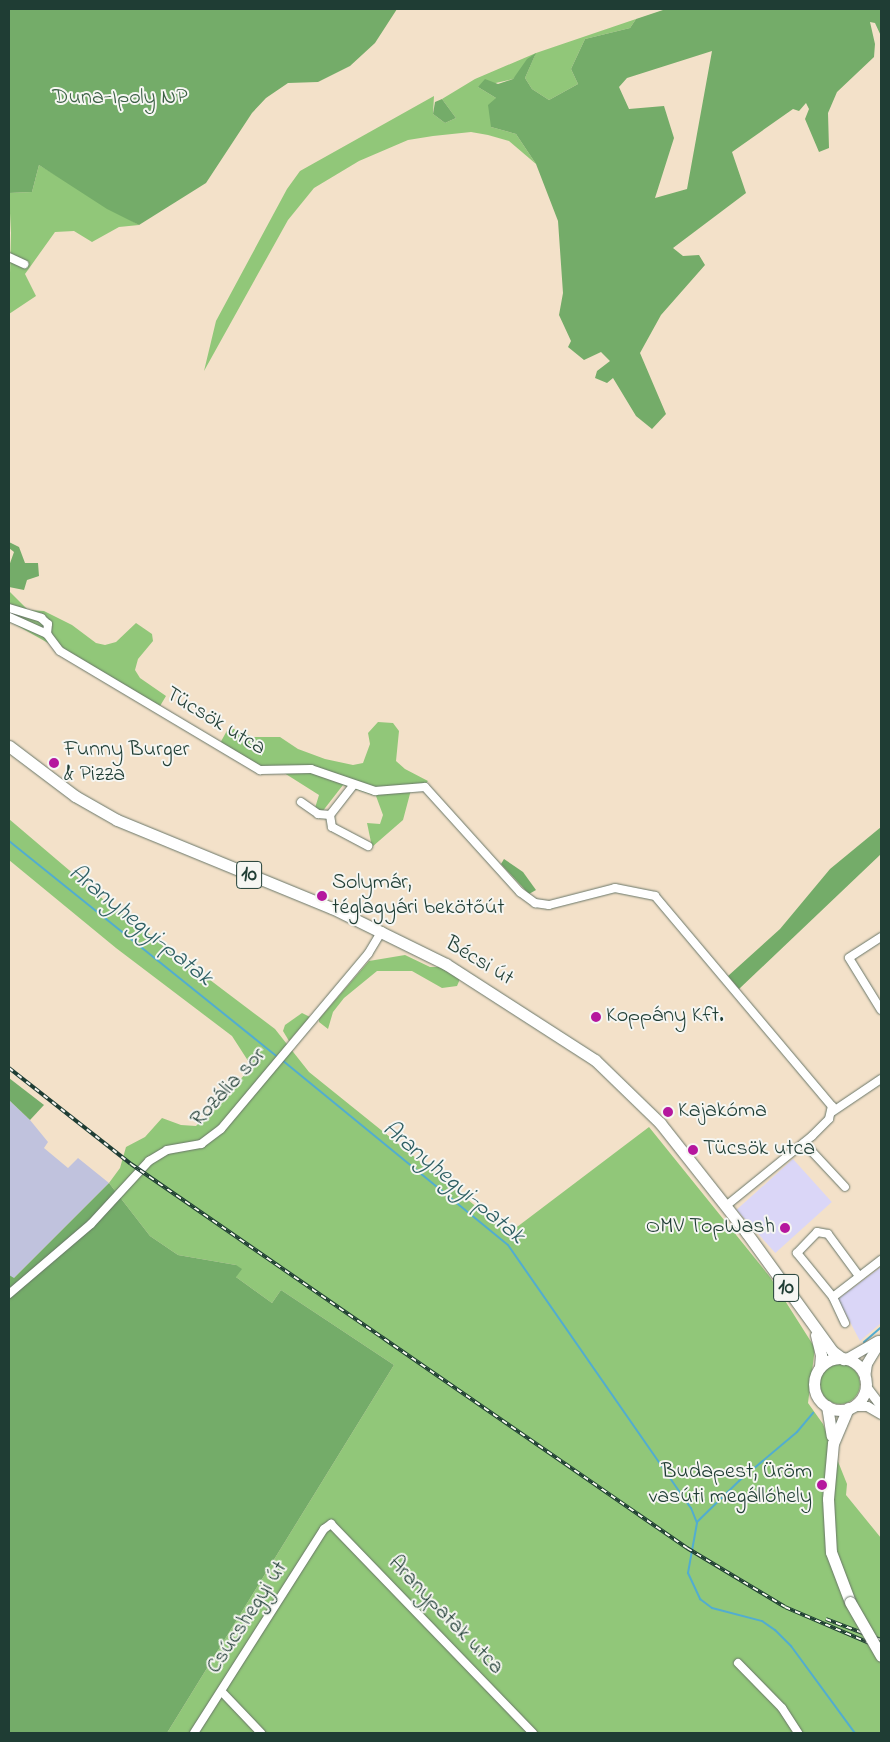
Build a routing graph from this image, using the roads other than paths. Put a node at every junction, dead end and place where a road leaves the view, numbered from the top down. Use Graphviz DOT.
graph roads {
  1 [pos="9,256"];
  2 [pos="24,264"];
  3 [pos="9,608"];
  4 [pos="9,617"];
  5 [pos="47,634"];
  6 [pos="9,746"];
  7 [pos="353,786"];
  8 [pos="301,802"];
  9 [pos="330,815"];
  10 [pos="368,846"];
  11 [pos="382,931"];
  12 [pos="881,937"];
  13 [pos="881,1010"];
  14 [pos="881,1079"];
  15 [pos="832,1112"];
  16 [pos="804,1143"];
  17 [pos="845,1187"];
  18 [pos="726,1206"];
  19 [pos="881,1260"];
  20 [pos="860,1276"];
  21 [pos="9,1294"];
  22 [pos="833,1297"];
  23 [pos="810,1321"];
  24 [pos="845,1323"];
  25 [pos="881,1340"];
  26 [pos="845,1359"];
  27 [pos="820,1367"];
  28 [pos="865,1382"];
  29 [pos="827,1406"];
  30 [pos="881,1406"];
  31 [pos="850,1407"];
  32 [pos="881,1414"];
  33 [pos="833,1443"];
  34 [pos="331,1524"];
  35 [pos="881,1656"];
  36 [pos="738,1664"];
  37 [pos="222,1692"];
  38 [pos="194,1733"];
  39 [pos="261,1733"];
  40 [pos="533,1733"];
  41 [pos="798,1733"];
  1 -- 2 [label="street"];
  3 -- 5 [label="street, Tücsök utca"];
  4 -- 5 [label="street, Tücsök utca"];
  5 -- 7 [label="street, Tücsök utca"];
  6 -- 11 [label="main road, Bécsi út / 10"];
  7 -- 9 [label="street"];
  7 -- 15 [label="street, Tücsök utca"];
  8 -- 9 [label="street"];
  9 -- 10 [label="street"];
  11 -- 18 [label="main road, Bécsi út / 10"];
  11 -- 21 [label="street, Rozália sor"];
  12 -- 13 [label="street"];
  14 -- 15 [label="street"];
  15 -- 16 [label="street"];
  16 -- 17 [label="street"];
  16 -- 18 [label="street"];
  18 -- 23 [label="main road, Bécsi út / 10"];
  19 -- 20 [label="street"];
  20 -- 22 [label="street"];
  20 -- 22 [label="street"];
  22 -- 24 [label="street"];
  23 -- 26 [label="main road, Bécsi út / 10"];
  23 -- 27 [label="main road, Bécsi út / 10"];
  25 -- 26 [label="main road"];
  25 -- 28 [label="main road"];
  26 -- 27 [label="main road"];
  26 -- 28 [label="main road, 10"];
  27 -- 29 [label="main road, 10"];
  28 -- 30 [label="street"];
  28 -- 31 [label="main road, 10"];
  29 -- 31 [label="main road"];
  29 -- 33 [label="main road, 10"];
  31 -- 32 [label="street"];
  31 -- 33 [label="main road, 10"];
  33 -- 35 [label="main road, 10, bridge"];
  34 -- 37 [label="street, Csúcshegyi út"];
  34 -- 40 [label="street, Aranypatak utca"];
  36 -- 41 [label="street"];
  37 -- 38 [label="street, Csúcshegyi út"];
  37 -- 39 [label="street"];
}
